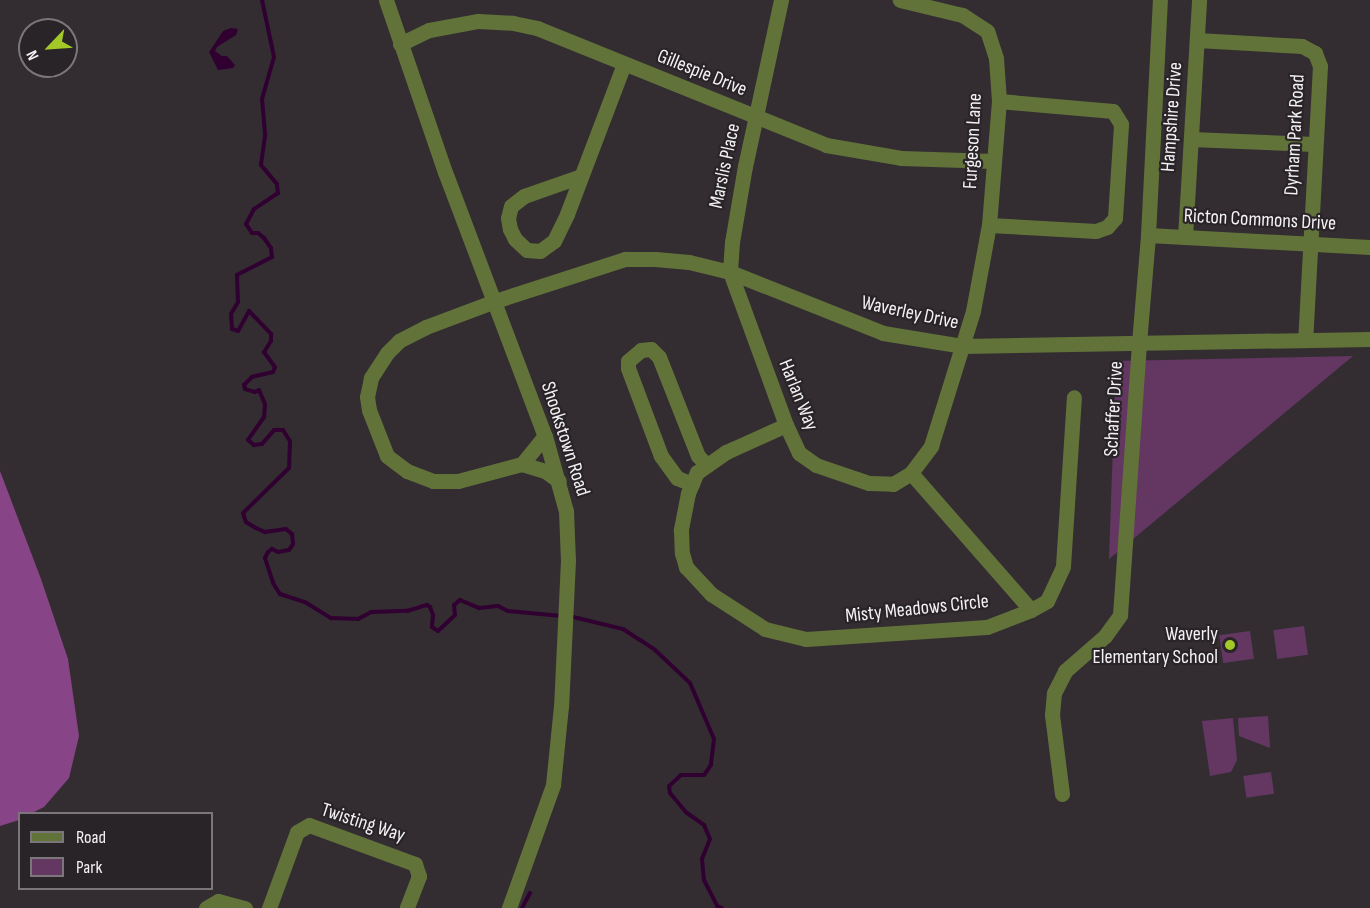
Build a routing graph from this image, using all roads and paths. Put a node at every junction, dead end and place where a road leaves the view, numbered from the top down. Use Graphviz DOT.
graph roads {
  1 [pos="386,0"];
  2 [pos="781,0"];
  3 [pos="900,0"];
  4 [pos="1160,0"];
  5 [pos="1199,0"];
  6 [pos="1197,40"];
  7 [pos="400,44"];
  8 [pos="624,64"];
  9 [pos="999,101"];
  10 [pos="757,119"];
  11 [pos="1191,139"];
  12 [pos="1316,144"];
  13 [pos="994,161"];
  14 [pos="581,176"];
  15 [pos="989,225"];
  16 [pos="1148,235"];
  17 [pos="1185,237"];
  18 [pos="1310,243"];
  19 [pos="1370,247"];
  20 [pos="730,272"];
  21 [pos="495,301"];
  22 [pos="1370,339"];
  23 [pos="1305,340"];
  24 [pos="1138,344"];
  25 [pos="962,346"];
  26 [pos="1074,397"];
  27 [pos="786,425"];
  28 [pos="545,436"];
  29 [pos="522,464"];
  30 [pos="707,465"];
  31 [pos="911,473"];
  32 [pos="559,481"];
  33 [pos="692,484"];
  34 [pos="1030,610"];
  35 [pos="1062,794"];
  36 [pos="206,908"];
  37 [pos="245,908"];
  38 [pos="269,908"];
  39 [pos="407,908"];
  40 [pos="509,908"];
  1 -- 7 [label="street, Shookstown Road"];
  2 -- 10 [label="street, Marslis Place"];
  3 -- 9 [label="street, Furgeson Lane"];
  4 -- 16 [label="street, Schaffer Drive"];
  5 -- 6 [label="street, Hampshire Drive"];
  6 -- 11 [label="street, Hampshire Drive"];
  6 -- 12 [label="street, Dyrham Park Road"];
  7 -- 8 [label="street, Gillespie Drive"];
  7 -- 21 [label="street, Shookstown Road"];
  8 -- 10 [label="street, Gillespie Drive"];
  8 -- 14 [label="street"];
  9 -- 13 [label="street, Furgeson Lane"];
  9 -- 15 [label="street"];
  10 -- 13 [label="street, Gillespie Drive"];
  10 -- 20 [label="street, Marslis Place"];
  11 -- 12 [label="street"];
  11 -- 17 [label="street, Hampshire Drive"];
  12 -- 18 [label="street, Dyrham Park Road"];
  13 -- 15 [label="street, Furgeson Lane"];
  14 -- 14 [label="street"];
  15 -- 25 [label="street, Furgeson Lane"];
  16 -- 17 [label="street, Ricton Commons Drive"];
  16 -- 24 [label="street, Schaffer Drive"];
  17 -- 18 [label="street, Ricton Commons Drive"];
  18 -- 19 [label="street, Ricton Commons Drive"];
  18 -- 23 [label="street, Dyrham Park Road"];
  20 -- 21 [label="street, Waverley Drive"];
  20 -- 25 [label="street, Waverley Drive"];
  20 -- 27 [label="street, Harlan Way"];
  21 -- 28 [label="street, Shookstown Road"];
  21 -- 29 [label="street"];
  22 -- 23 [label="street, Waverley Drive"];
  23 -- 24 [label="street, Waverley Drive"];
  24 -- 25 [label="street, Waverley Drive"];
  24 -- 35 [label="street, Schaffer Drive"];
  25 -- 31 [label="street"];
  26 -- 34 [label="street, Misty Meadows Circle"];
  27 -- 30 [label="street, Misty Meadows Circle"];
  27 -- 31 [label="street, Harlan Way"];
  28 -- 29 [label="street"];
  28 -- 32 [label="street, Shookstown Road"];
  29 -- 32 [label="street"];
  30 -- 33 [label="street, Misty Meadows Circle"];
  30 -- 33 [label="street"];
  31 -- 34 [label="street"];
  32 -- 40 [label="street, Shookstown Road"];
  33 -- 34 [label="street, Misty Meadows Circle"];
  36 -- 37 [label="street"];
  38 -- 39 [label="street, Twisting Way"];
}
